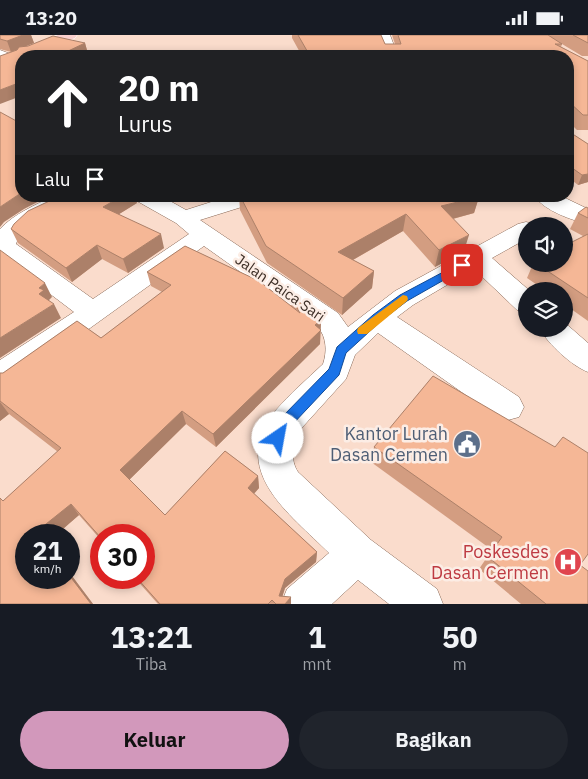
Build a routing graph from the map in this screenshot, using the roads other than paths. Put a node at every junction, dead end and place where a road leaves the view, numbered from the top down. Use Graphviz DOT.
graph roads {
  1 [pos="70,35"];
  2 [pos="383,35"];
  3 [pos="29,50"];
  4 [pos="389,50"];
  5 [pos="60,202"];
  6 [pos="155,202"];
  7 [pos="241,202"];
  8 [pos="555,202"];
  9 [pos="565,208"];
  10 [pos="548,217"];
  11 [pos="588,217"];
  12 [pos="194,226"];
  13 [pos="518,233"];
  14 [pos="476,257"];
  15 [pos="518,296"];
  16 [pos="93,313"];
  17 [pos="377,318"];
  18 [pos="563,337"];
  19 [pos="341,351"];
  20 [pos="588,360"];
  21 [pos="0,376"];
  22 [pos="508,407"];
  23 [pos="358,553"];
  24 [pos="302,604"];
  25 [pos="422,604"];
  1 -- 3 [label="main road"];
  2 -- 4 [label="street"];
  5 -- 16 [label="street"];
  6 -- 12 [label="street, Jalan Paica Sari"];
  7 -- 12 [label="street"];
  8 -- 9 [label="street"];
  9 -- 10 [label="street"];
  9 -- 11 [label="street"];
  12 -- 16 [label="street"];
  12 -- 19 [label="street, Jalan Paica Sari"];
  13 -- 14 [label="street"];
  14 -- 15 [label="street"];
  14 -- 17 [label="street"];
  16 -- 21 [label="street"];
  17 -- 19 [label="street"];
  17 -- 22 [label="street"];
  18 -- 20 [label="street"];
  19 -- 23 [label="street"];
  23 -- 24 [label="street"];
  23 -- 25 [label="street"];
}
